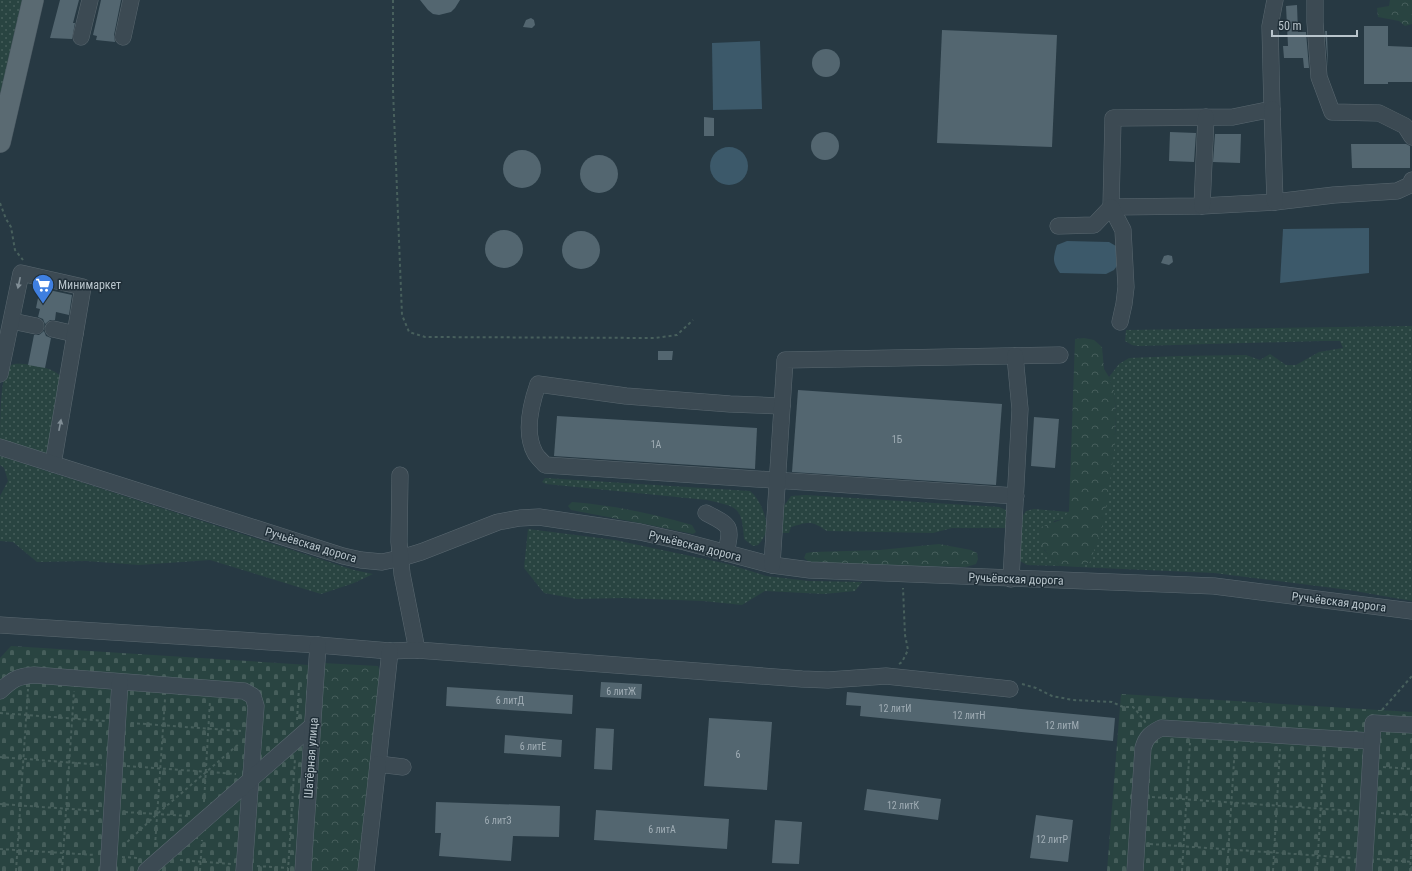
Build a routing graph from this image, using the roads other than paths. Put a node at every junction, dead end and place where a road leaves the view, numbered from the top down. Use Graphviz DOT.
graph roads {
  1 [pos="33,0"];
  2 [pos="90,0"];
  3 [pos="131,0"];
  4 [pos="1275,0"];
  5 [pos="1314,0"];
  6 [pos="82,37"];
  7 [pos="123,37"];
  8 [pos="1272,109"];
  9 [pos="1206,117"];
  10 [pos="1412,137"];
  11 [pos="0,142"];
  12 [pos="1412,180"];
  13 [pos="1274,202"];
  14 [pos="1202,206"];
  15 [pos="1111,207"];
  16 [pos="1058,226"];
  17 [pos="12,321"];
  18 [pos="1120,322"];
  19 [pos="36,326"];
  20 [pos="53,330"];
  21 [pos="75,334"];
  22 [pos="1060,355"];
  23 [pos="1015,356"];
  24 [pos="0,374"];
  25 [pos="782,406"];
  26 [pos="0,448"];
  27 [pos="53,464"];
  28 [pos="400,475"];
  29 [pos="778,481"];
  30 [pos="1016,496"];
  31 [pos="706,513"];
  32 [pos="726,553"];
  33 [pos="401,558"];
  34 [pos="772,565"];
  35 [pos="1011,579"];
  36 [pos="1412,611"];
  37 [pos="0,625"];
  38 [pos="318,645"];
  39 [pos="417,650"];
  40 [pos="390,651"];
  41 [pos="120,682"];
  42 [pos="1010,689"];
  43 [pos="0,691"];
  44 [pos="313,725"];
  45 [pos="1412,725"];
  46 [pos="1372,741"];
  47 [pos="378,764"];
  48 [pos="402,767"];
  49 [pos="250,779"];
  50 [pos="1364,865"];
  51 [pos="108,866"];
  52 [pos="150,867"];
  53 [pos="244,871"];
  54 [pos="303,871"];
  55 [pos="366,871"];
  56 [pos="1134,871"];
  1 -- 11 [label="main road"];
  2 -- 6 [label="street"];
  3 -- 7 [label="street"];
  4 -- 8 [label="street"];
  5 -- 10 [label="street"];
  8 -- 9 [label="street"];
  8 -- 13 [label="street"];
  9 -- 14 [label="street"];
  9 -- 15 [label="street"];
  12 -- 13 [label="street"];
  13 -- 14 [label="street"];
  14 -- 15 [label="street"];
  15 -- 16 [label="street"];
  15 -- 18 [label="street"];
  17 -- 19 [label="street"];
  21 -- 17 [label="street, one-way"];
  17 -- 24 [label="street"];
  20 -- 21 [label="street"];
  27 -- 21 [label="street, one-way"];
  22 -- 23 [label="street"];
  23 -- 25 [label="street"];
  23 -- 30 [label="street"];
  25 -- 29 [label="street"];
  25 -- 29 [label="street"];
  26 -- 27 [label="street, Ручьёвская дорога"];
  27 -- 33 [label="street, Ручьёвская дорога"];
  28 -- 33 [label="street"];
  29 -- 30 [label="street"];
  29 -- 34 [label="street"];
  30 -- 35 [label="street"];
  31 -- 32 [label="street"];
  32 -- 33 [label="street, Ручьёвская дорога"];
  32 -- 34 [label="street, Ручьёвская дорога"];
  33 -- 39 [label="street"];
  34 -- 35 [label="street, Ручьёвская дорога"];
  35 -- 36 [label="street, Ручьёвская дорога"];
  37 -- 38 [label="street"];
  38 -- 40 [label="street"];
  38 -- 44 [label="street, Шатёрная улица"];
  39 -- 40 [label="street"];
  39 -- 42 [label="street"];
  40 -- 47 [label="street"];
  41 -- 43 [label="street"];
  41 -- 49 [label="street"];
  41 -- 51 [label="street"];
  44 -- 49 [label="street"];
  44 -- 54 [label="street, Шатёрная улица"];
  45 -- 46 [label="street"];
  46 -- 50 [label="street"];
  46 -- 56 [label="street"];
  47 -- 48 [label="street"];
  47 -- 55 [label="street"];
  49 -- 52 [label="street"];
  49 -- 53 [label="street"];
}
